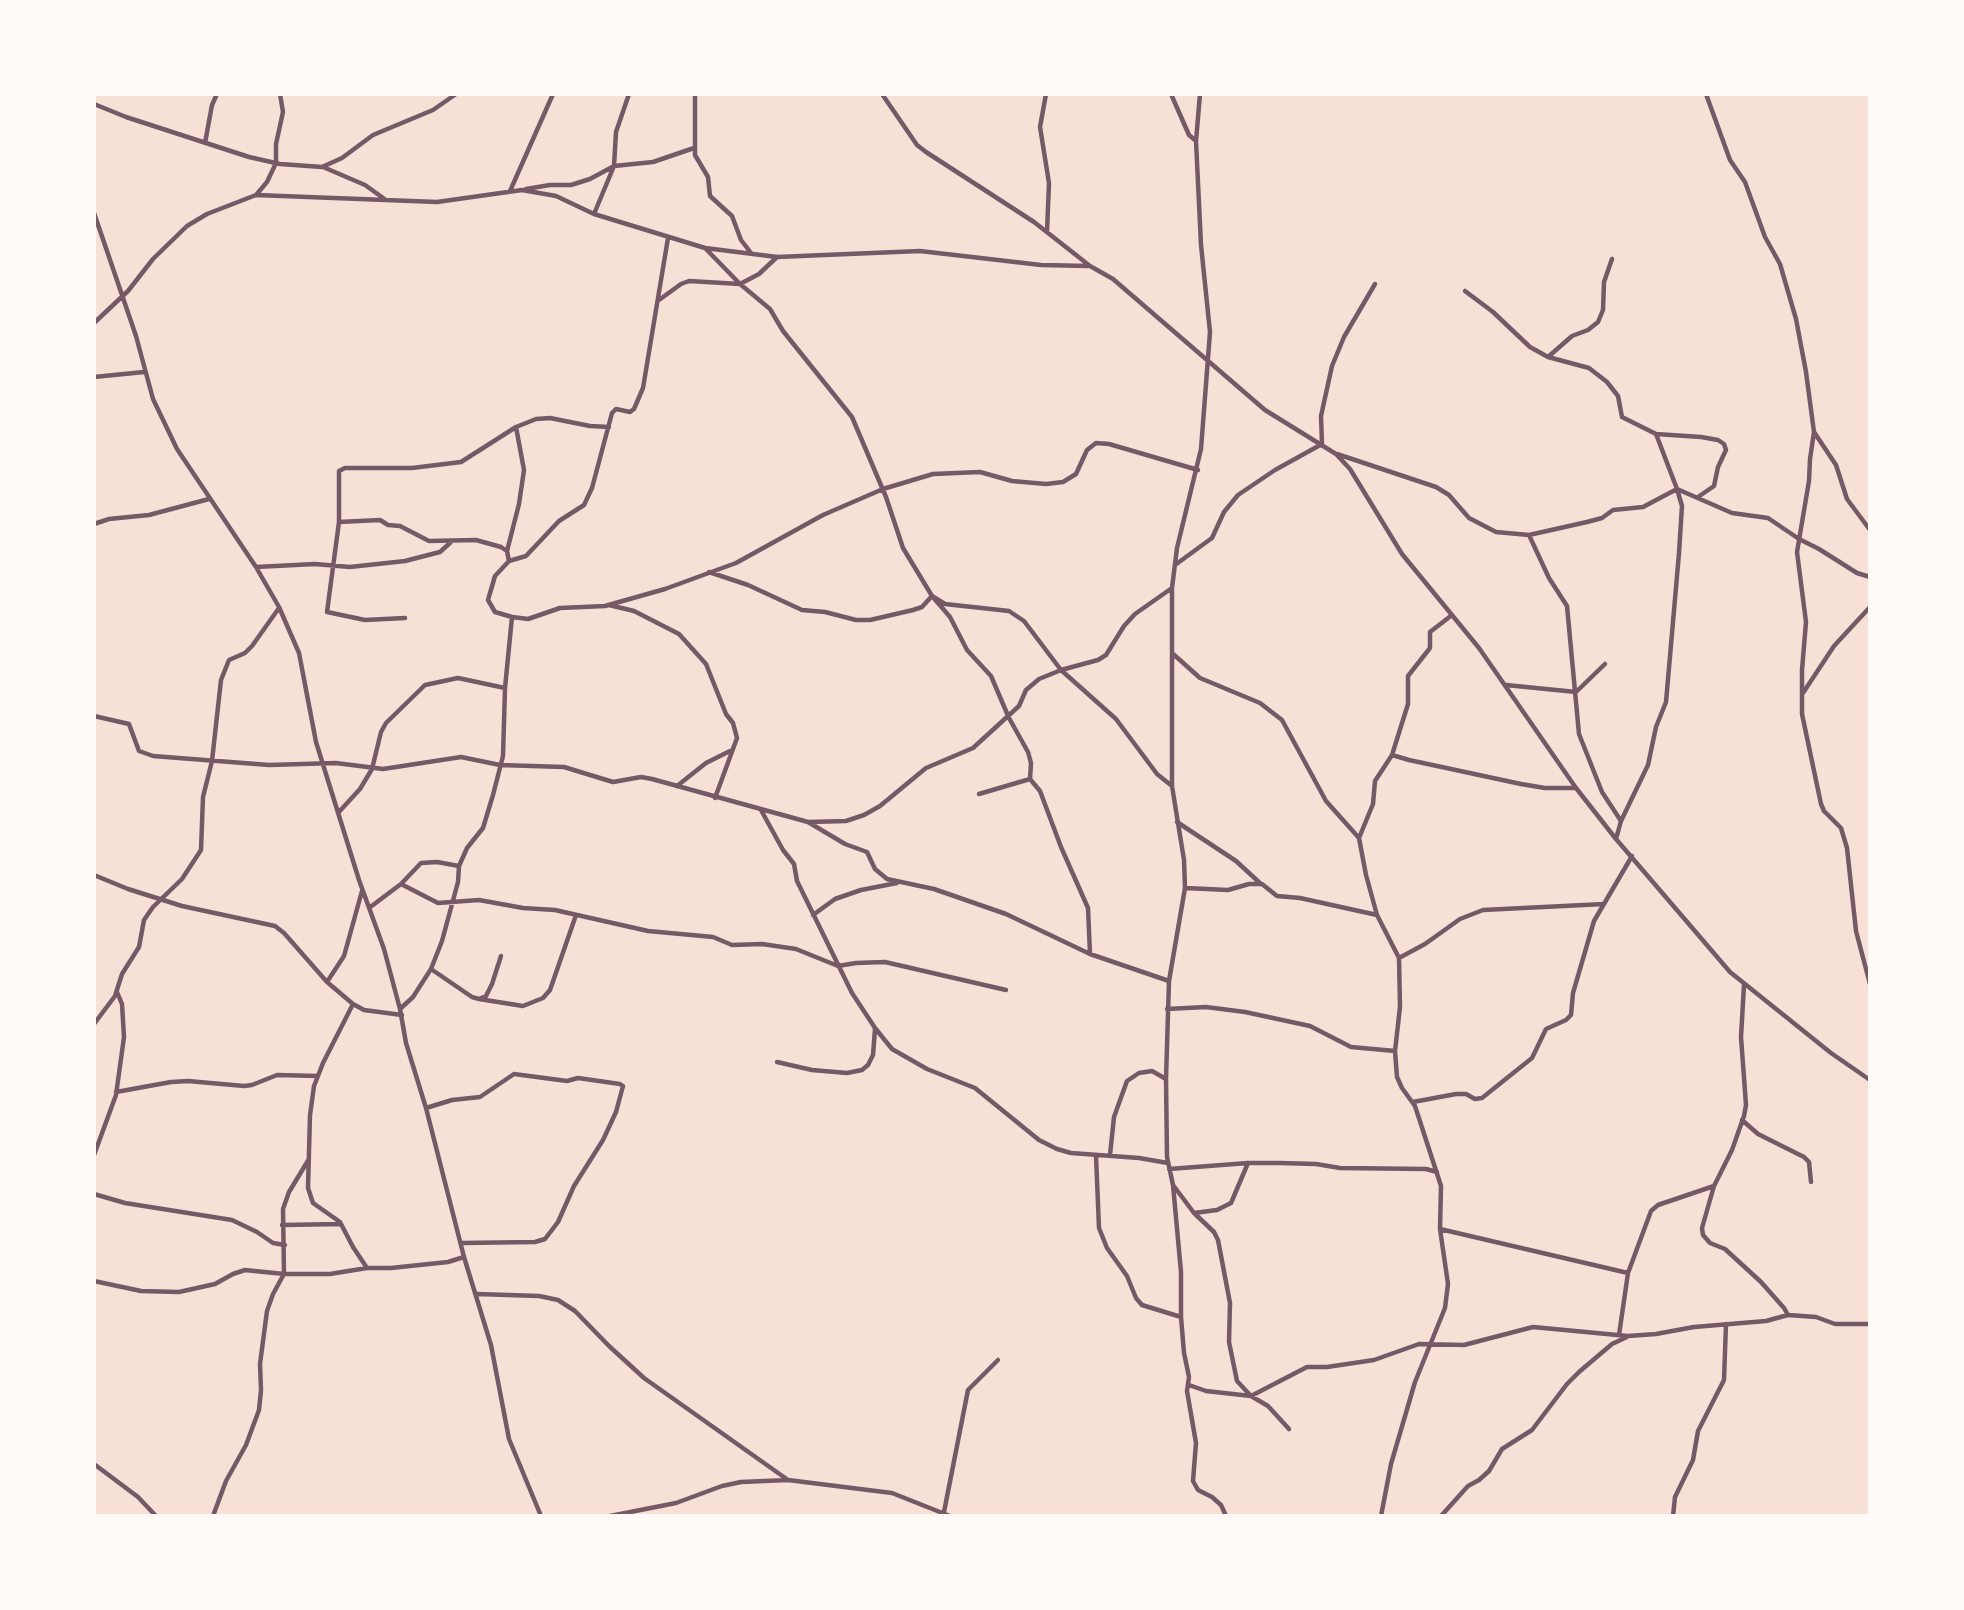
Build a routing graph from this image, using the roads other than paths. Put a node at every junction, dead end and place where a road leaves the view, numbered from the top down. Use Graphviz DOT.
graph roads {
  1 [pos="217,94"];
  2 [pos="280,94"];
  3 [pos="456,94"];
  4 [pos="553,94"];
  5 [pos="629,94"];
  6 [pos="695,94"];
  7 [pos="882,94"];
  8 [pos="1045,94"];
  9 [pos="1171,94"];
  10 [pos="1200,94"];
  11 [pos="1706,94"];
  12 [pos="94,104"];
  13 [pos="1196,141"];
  14 [pos="205,143"];
  15 [pos="694,148"];
  16 [pos="276,163"];
  17 [pos="614,166"];
  18 [pos="322,167"];
  19 [pos="522,190"];
  20 [pos="510,191"];
  21 [pos="256,195"];
  22 [pos="386,200"];
  23 [pos="94,213"];
  24 [pos="594,214"];
  25 [pos="1047,234"];
  26 [pos="668,238"];
  27 [pos="705,248"];
  28 [pos="751,253"];
  29 [pos="777,257"];
  30 [pos="1612,259"];
  31 [pos="1090,267"];
  32 [pos="740,284"];
  33 [pos="1375,284"];
  34 [pos="1465,291"];
  35 [pos="122,297"];
  36 [pos="658,301"];
  37 [pos="94,323"];
  38 [pos="1548,357"];
  39 [pos="1208,362"];
  40 [pos="144,372"];
  41 [pos="94,377"];
  42 [pos="516,427"];
  43 [pos="609,427"];
  44 [pos="1814,432"];
  45 [pos="1656,434"];
  46 [pos="1322,444"];
  47 [pos="1336,454"];
  48 [pos="1198,470"];
  49 [pos="883,489"];
  50 [pos="1677,489"];
  51 [pos="1697,497"];
  52 [pos="209,499"];
  53 [pos="340,522"];
  54 [pos="94,524"];
  55 [pos="1870,530"];
  56 [pos="1529,535"];
  57 [pos="1799,539"];
  58 [pos="451,542"];
  59 [pos="507,551"];
  60 [pos="509,561"];
  61 [pos="332,565"];
  62 [pos="1174,566"];
  63 [pos="256,567"];
  64 [pos="708,572"];
  65 [pos="1870,577"];
  66 [pos="1172,588"];
  67 [pos="932,596"];
  68 [pos="609,605"];
  69 [pos="279,607"];
  70 [pos="1870,607"];
  71 [pos="1452,615"];
  72 [pos="512,617"];
  73 [pos="405,618"];
  74 [pos="1172,653"];
  75 [pos="1605,664"];
  76 [pos="1061,670"];
  77 [pos="1506,685"];
  78 [pos="505,688"];
  79 [pos="1576,692"];
  80 [pos="1802,697"];
  81 [pos="94,716"];
  82 [pos="1009,718"];
  83 [pos="731,750"];
  84 [pos="1392,755"];
  85 [pos="212,761"];
  86 [pos="323,763"];
  87 [pos="500,765"];
  88 [pos="372,769"];
  89 [pos="1030,779"];
  90 [pos="1172,786"];
  91 [pos="676,787"];
  92 [pos="1576,788"];
  93 [pos="979,794"];
  94 [pos="715,798"];
  95 [pos="761,810"];
  96 [pos="338,813"];
  97 [pos="1621,821"];
  98 [pos="808,822"];
  99 [pos="1177,822"];
  100 [pos="1359,838"];
  101 [pos="1616,838"];
  102 [pos="1632,856"];
  103 [pos="459,866"];
  104 [pos="94,875"];
  105 [pos="898,883"];
  106 [pos="401,884"];
  107 [pos="1262,884"];
  108 [pos="1185,888"];
  109 [pos="362,890"];
  110 [pos="162,899"];
  111 [pos="451,903"];
  112 [pos="1604,904"];
  113 [pos="369,908"];
  114 [pos="576,915"];
  115 [pos="813,915"];
  116 [pos="1377,915"];
  117 [pos="1090,954"];
  118 [pos="501,956"];
  119 [pos="1399,958"];
  120 [pos="838,966"];
  121 [pos="431,970"];
  122 [pos="1169,981"];
  123 [pos="327,982"];
  124 [pos="1870,984"];
  125 [pos="1744,985"];
  126 [pos="1006,990"];
  127 [pos="117,991"];
  128 [pos="479,999"];
  129 [pos="353,1004"];
  130 [pos="401,1009"];
  131 [pos="1167,1009"];
  132 [pos="402,1015"];
  133 [pos="94,1024"];
  134 [pos="874,1028"];
  135 [pos="1395,1051"];
  136 [pos="777,1062"];
  137 [pos="318,1076"];
  138 [pos="1166,1079"];
  139 [pos="1870,1080"];
  140 [pos="116,1092"];
  141 [pos="1413,1102"];
  142 [pos="426,1108"];
  143 [pos="1742,1120"];
  144 [pos="94,1155"];
  145 [pos="1110,1155"];
  146 [pos="1096,1156"];
  147 [pos="309,1159"];
  148 [pos="1248,1163"];
  149 [pos="1169,1166"];
  150 [pos="1438,1172"];
  151 [pos="1811,1182"];
  152 [pos="1173,1185"];
  153 [pos="1714,1186"];
  154 [pos="94,1195"];
  155 [pos="1194,1213"];
  156 [pos="341,1224"];
  157 [pos="282,1225"];
  158 [pos="1440,1229"];
  159 [pos="461,1243"];
  160 [pos="285,1245"];
  161 [pos="464,1257"];
  162 [pos="367,1268"];
  163 [pos="1628,1273"];
  164 [pos="284,1274"];
  165 [pos="94,1281"];
  166 [pos="477,1294"];
  167 [pos="1788,1315"];
  168 [pos="1181,1317"];
  169 [pos="1726,1324"];
  170 [pos="1870,1324"];
  171 [pos="1619,1335"];
  172 [pos="1628,1336"];
  173 [pos="1430,1345"];
  174 [pos="998,1360"];
  175 [pos="1189,1385"];
  176 [pos="1251,1396"];
  177 [pos="1289,1429"];
  178 [pos="94,1464"];
  179 [pos="788,1480"];
  180 [pos="944,1512"];
  181 [pos="156,1516"];
  182 [pos="213,1516"];
  183 [pos="541,1516"];
  184 [pos="610,1516"];
  185 [pos="950,1516"];
  186 [pos="1226,1516"];
  187 [pos="1381,1516"];
  188 [pos="1441,1516"];
  189 [pos="1673,1516"];
  1 -- 14 [label="street"];
  2 -- 16 [label="street"];
  3 -- 18 [label="street"];
  4 -- 20 [label="street"];
  5 -- 17 [label="street"];
  6 -- 15 [label="street"];
  7 -- 25 [label="street"];
  8 -- 25 [label="street"];
  9 -- 13 [label="street"];
  10 -- 13 [label="street"];
  11 -- 44 [label="street"];
  12 -- 14 [label="street"];
  13 -- 39 [label="street"];
  14 -- 16 [label="street"];
  15 -- 17 [label="street"];
  15 -- 28 [label="street"];
  16 -- 18 [label="street"];
  16 -- 21 [label="street"];
  17 -- 19 [label="street"];
  17 -- 24 [label="street"];
  18 -- 22 [label="street"];
  19 -- 20 [label="street"];
  19 -- 24 [label="street"];
  20 -- 22 [label="street"];
  21 -- 22 [label="street"];
  21 -- 35 [label="street"];
  23 -- 35 [label="street"];
  24 -- 26 [label="street"];
  25 -- 31 [label="street"];
  26 -- 27 [label="street"];
  26 -- 36 [label="street"];
  27 -- 28 [label="street"];
  27 -- 32 [label="street"];
  28 -- 29 [label="street"];
  29 -- 31 [label="street"];
  29 -- 32 [label="street"];
  30 -- 38 [label="street"];
  31 -- 39 [label="street"];
  32 -- 36 [label="street"];
  32 -- 49 [label="street"];
  33 -- 46 [label="street"];
  34 -- 38 [label="street"];
  35 -- 37 [label="street"];
  35 -- 40 [label="street"];
  36 -- 43 [label="street"];
  38 -- 45 [label="street"];
  39 -- 46 [label="street"];
  39 -- 48 [label="street"];
  40 -- 41 [label="street"];
  40 -- 52 [label="street"];
  42 -- 43 [label="street"];
  42 -- 53 [label="street"];
  42 -- 59 [label="street"];
  43 -- 60 [label="street"];
  44 -- 55 [label="street"];
  44 -- 57 [label="street"];
  45 -- 50 [label="street"];
  45 -- 51 [label="street"];
  46 -- 47 [label="street"];
  46 -- 62 [label="street"];
  47 -- 56 [label="street"];
  47 -- 71 [label="street"];
  48 -- 49 [label="street"];
  48 -- 62 [label="street"];
  49 -- 64 [label="street"];
  49 -- 67 [label="street"];
  50 -- 51 [label="street"];
  50 -- 56 [label="street"];
  50 -- 97 [label="street"];
  51 -- 57 [label="street"];
  52 -- 54 [label="street"];
  52 -- 63 [label="street"];
  53 -- 58 [label="street"];
  53 -- 61 [label="street"];
  56 -- 79 [label="street"];
  57 -- 65 [label="street"];
  57 -- 80 [label="street"];
  58 -- 59 [label="street"];
  58 -- 61 [label="street"];
  59 -- 60 [label="street"];
  60 -- 72 [label="street"];
  61 -- 63 [label="street"];
  61 -- 73 [label="street"];
  62 -- 66 [label="street"];
  63 -- 69 [label="street"];
  64 -- 67 [label="street"];
  64 -- 68 [label="street"];
  66 -- 74 [label="street"];
  66 -- 76 [label="street"];
  67 -- 76 [label="street"];
  67 -- 82 [label="street"];
  68 -- 72 [label="street"];
  68 -- 83 [label="street"];
  69 -- 85 [label="street"];
  69 -- 86 [label="street"];
  70 -- 80 [label="street"];
  71 -- 77 [label="street"];
  71 -- 84 [label="street"];
  72 -- 78 [label="street"];
  74 -- 90 [label="street"];
  74 -- 100 [label="street"];
  75 -- 79 [label="street"];
  76 -- 82 [label="street"];
  76 -- 90 [label="street"];
  77 -- 79 [label="street"];
  77 -- 92 [label="street"];
  78 -- 87 [label="street"];
  78 -- 88 [label="street"];
  79 -- 97 [label="street"];
  80 -- 124 [label="street"];
  81 -- 85 [label="street"];
  82 -- 89 [label="street"];
  82 -- 98 [label="street"];
  83 -- 91 [label="street"];
  83 -- 94 [label="street"];
  84 -- 92 [label="street"];
  84 -- 100 [label="street"];
  85 -- 86 [label="street"];
  85 -- 110 [label="street"];
  86 -- 88 [label="street"];
  86 -- 96 [label="street"];
  87 -- 88 [label="street"];
  87 -- 91 [label="street"];
  87 -- 103 [label="street"];
  88 -- 96 [label="street"];
  89 -- 93 [label="street"];
  89 -- 117 [label="street"];
  90 -- 99 [label="street"];
  91 -- 94 [label="street"];
  92 -- 101 [label="street"];
  94 -- 95 [label="street"];
  95 -- 98 [label="street"];
  95 -- 115 [label="street"];
  96 -- 109 [label="street"];
  97 -- 101 [label="street"];
  98 -- 105 [label="street"];
  99 -- 107 [label="street"];
  99 -- 108 [label="street"];
  100 -- 116 [label="street"];
  101 -- 102 [label="street"];
  102 -- 112 [label="street"];
  102 -- 125 [label="street"];
  103 -- 106 [label="street"];
  103 -- 111 [label="street"];
  104 -- 110 [label="street"];
  105 -- 115 [label="street"];
  105 -- 117 [label="street"];
  106 -- 111 [label="street"];
  106 -- 113 [label="street"];
  107 -- 108 [label="street"];
  107 -- 116 [label="street"];
  108 -- 122 [label="street"];
  109 -- 113 [label="street"];
  109 -- 123 [label="street"];
  110 -- 123 [label="street"];
  110 -- 127 [label="street"];
  111 -- 114 [label="street"];
  111 -- 121 [label="street"];
  112 -- 119 [label="street"];
  112 -- 141 [label="street"];
  113 -- 130 [label="street"];
  114 -- 120 [label="street"];
  114 -- 128 [label="street"];
  115 -- 120 [label="street"];
  116 -- 119 [label="street"];
  117 -- 122 [label="street"];
  118 -- 128 [label="street"];
  119 -- 135 [label="street"];
  120 -- 126 [label="street"];
  120 -- 134 [label="street"];
  121 -- 128 [label="street"];
  121 -- 130 [label="street"];
  122 -- 131 [label="street"];
  123 -- 129 [label="street"];
  125 -- 139 [label="street"];
  125 -- 143 [label="street"];
  127 -- 133 [label="street"];
  127 -- 140 [label="street"];
  129 -- 132 [label="street"];
  129 -- 137 [label="street"];
  130 -- 132 [label="street"];
  131 -- 135 [label="street"];
  131 -- 138 [label="street"];
  132 -- 142 [label="street"];
  134 -- 136 [label="street"];
  134 -- 146 [label="street"];
  135 -- 141 [label="street"];
  137 -- 140 [label="street"];
  137 -- 147 [label="street"];
  138 -- 145 [label="street"];
  138 -- 149 [label="street"];
  140 -- 144 [label="street"];
  141 -- 150 [label="street"];
  142 -- 159 [label="street"];
  142 -- 159 [label="street"];
  143 -- 151 [label="street"];
  143 -- 153 [label="street"];
  145 -- 146 [label="street"];
  145 -- 149 [label="street"];
  146 -- 168 [label="street"];
  147 -- 156 [label="street"];
  147 -- 157 [label="street"];
  148 -- 149 [label="street"];
  148 -- 150 [label="street"];
  148 -- 155 [label="street"];
  149 -- 152 [label="street"];
  150 -- 158 [label="street"];
  152 -- 155 [label="street"];
  152 -- 168 [label="street"];
  153 -- 163 [label="street"];
  153 -- 167 [label="street"];
  154 -- 160 [label="street"];
  155 -- 176 [label="street"];
  156 -- 157 [label="street"];
  156 -- 162 [label="street"];
  157 -- 160 [label="street"];
  158 -- 163 [label="street"];
  158 -- 173 [label="street"];
  159 -- 161 [label="street"];
  160 -- 164 [label="street"];
  161 -- 162 [label="street"];
  161 -- 166 [label="street"];
  162 -- 164 [label="street"];
  163 -- 171 [label="street"];
  164 -- 165 [label="street"];
  164 -- 182 [label="street"];
  166 -- 179 [label="street"];
  166 -- 183 [label="street"];
  167 -- 169 [label="street"];
  167 -- 170 [label="street"];
  168 -- 175 [label="street"];
  169 -- 172 [label="street"];
  169 -- 189 [label="street"];
  171 -- 172 [label="street"];
  171 -- 173 [label="street"];
  172 -- 188 [label="street"];
  173 -- 176 [label="street"];
  173 -- 187 [label="street"];
  174 -- 180 [label="street"];
  175 -- 176 [label="street"];
  175 -- 186 [label="street"];
  176 -- 177 [label="street"];
  178 -- 181 [label="street"];
  179 -- 180 [label="street"];
  179 -- 184 [label="street"];
  180 -- 185 [label="street"];
}
